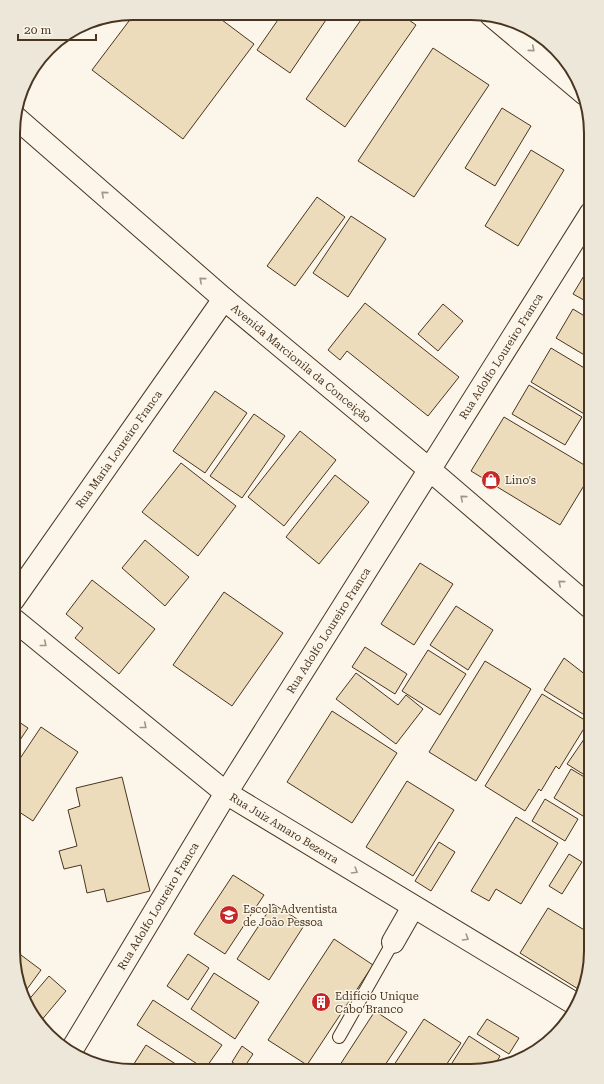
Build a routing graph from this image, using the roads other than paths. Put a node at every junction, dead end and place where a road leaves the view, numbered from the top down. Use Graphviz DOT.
graph roads {
  1 [pos="507,26"];
  2 [pos="572,82"];
  3 [pos="21,122"];
  4 [pos="584,224"];
  5 [pos="224,299"];
  6 [pos="430,470"];
  7 [pos="20,590"];
  8 [pos="584,602"];
  9 [pos="20,625"];
  10 [pos="226,793"];
  11 [pos="414,907"];
  12 [pos="393,942"];
  13 [pos="572,1002"];
  14 [pos="339,1037"];
  15 [pos="73,1047"];
  1 -- 2 [label="main road, one-way"];
  5 -- 3 [label="main road, Avenida Marcionila da Conceição, one-way"];
  4 -- 6 [label="main road, Rua Adolfo Loureiro Franca"];
  5 -- 6 [label="main road, Avenida Marcionila da Conceição"];
  5 -- 7 [label="main road, Rua Maria Loureiro Franca"];
  8 -- 6 [label="main road, Avenida Marcionila da Conceição, one-way"];
  6 -- 10 [label="main road, Rua Adolfo Loureiro Franca"];
  9 -- 10 [label="main road, Rua Juiz Amaro Bezerra, one-way"];
  10 -- 11 [label="main road, Rua Juiz Amaro Bezerra, one-way"];
  10 -- 15 [label="main road, Rua Adolfo Loureiro Franca"];
  11 -- 12 [label="main road"];
  11 -- 13 [label="main road, Rua Juiz Amaro Bezerra, one-way"];
  12 -- 14 [label="lane"];
}
